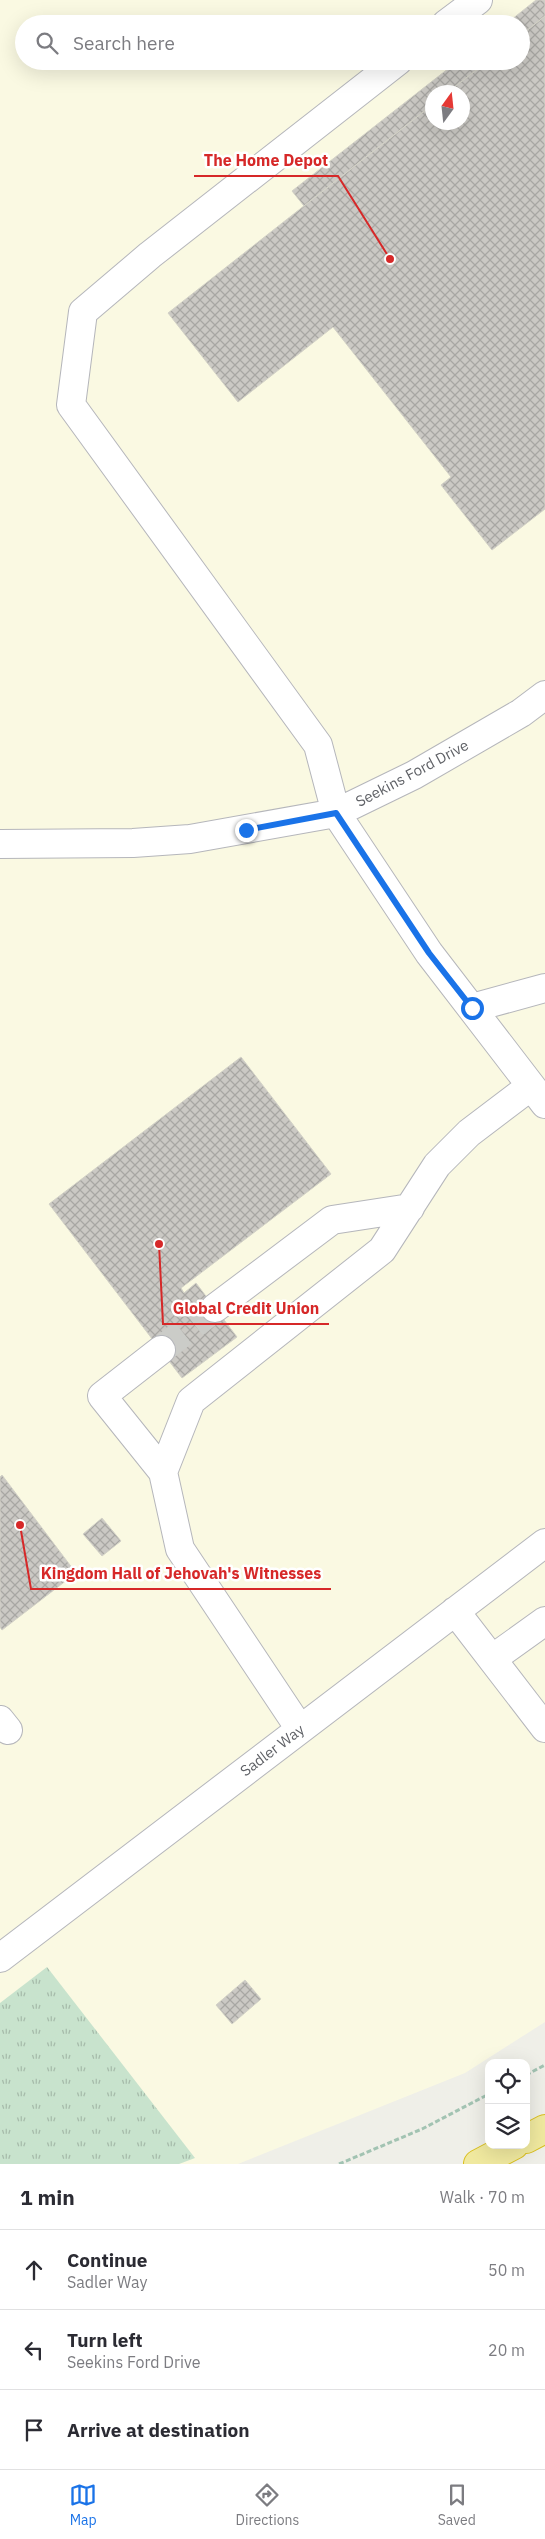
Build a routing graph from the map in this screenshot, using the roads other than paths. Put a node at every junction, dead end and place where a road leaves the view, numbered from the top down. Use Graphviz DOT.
graph roads {
  1 [pos="478,0"];
  2 [pos="458,15"];
  3 [pos="386,70"];
  4 [pos="545,695"];
  5 [pos="336,813"];
  6 [pos="0,844"];
  7 [pos="545,988"];
  8 [pos="472,1008"];
  9 [pos="538,1095"];
  10 [pos="410,1208"];
  11 [pos="215,1308"];
  12 [pos="161,1350"];
  13 [pos="163,1472"];
  14 [pos="545,1543"];
  15 [pos="455,1611"];
  16 [pos="543,1626"];
  17 [pos="492,1659"];
  18 [pos="545,1728"];
  19 [pos="300,1729"];
  20 [pos="0,1958"];
  21 [pos="545,2129"];
  22 [pos="530,2137"];
  23 [pos="506,2149"];
  24 [pos="478,2164"];
  1 -- 2 [label="street"];
  3 -- 5 [label="street"];
  4 -- 5 [label="street, Seekins Ford Drive"];
  5 -- 6 [label="street, Seekins Ford Drive"];
  5 -- 8 [label="street"];
  7 -- 8 [label="street"];
  8 -- 9 [label="street"];
  9 -- 10 [label="street"];
  10 -- 11 [label="street"];
  10 -- 13 [label="street"];
  12 -- 13 [label="street"];
  13 -- 19 [label="street"];
  14 -- 15 [label="street, Sadler Way"];
  15 -- 17 [label="street"];
  15 -- 19 [label="street, Sadler Way"];
  16 -- 17 [label="street"];
  17 -- 18 [label="street"];
  19 -- 20 [label="street, Sadler Way"];
  21 -- 22 [label="highway"];
  23 -- 24 [label="highway"];
}
